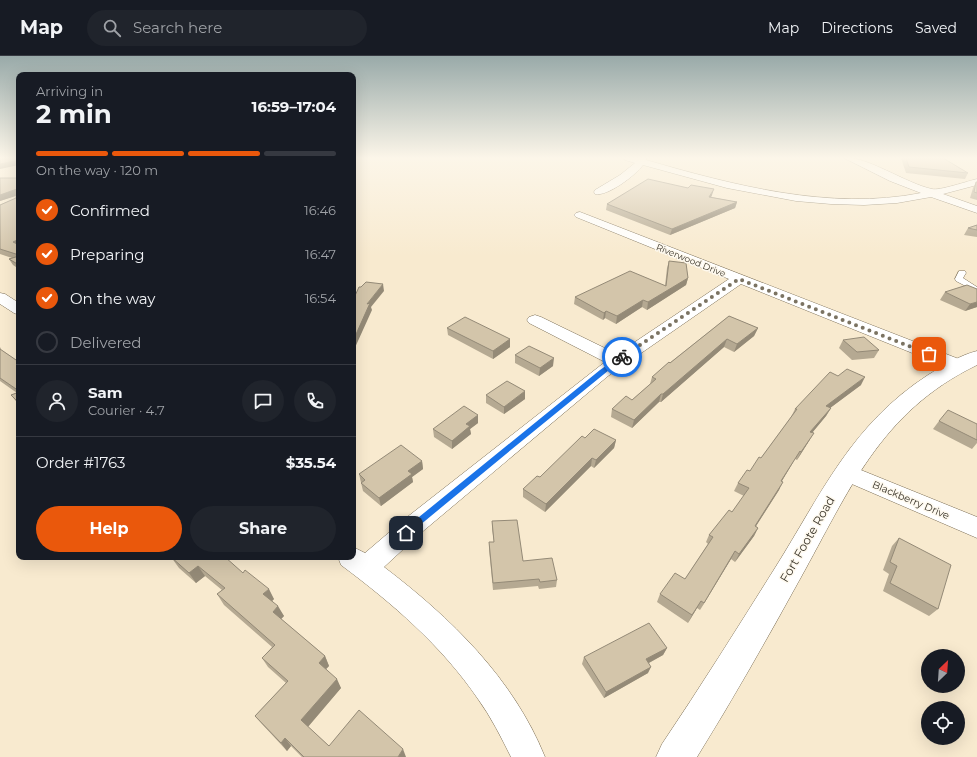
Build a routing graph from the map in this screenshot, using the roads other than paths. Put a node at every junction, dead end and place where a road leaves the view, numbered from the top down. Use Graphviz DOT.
graph roads {
  1 [pos="760,191"];
  2 [pos="924,191"];
  3 [pos="944,191"];
  4 [pos="932,194"];
  5 [pos="977,210"];
  6 [pos="580,215"];
  7 [pos="962,273"];
  8 [pos="739,279"];
  9 [pos="977,290"];
  10 [pos="0,297"];
  11 [pos="16,308"];
  12 [pos="534,320"];
  13 [pos="617,361"];
  14 [pos="968,361"];
  15 [pos="846,472"];
  16 [pos="977,528"];
  17 [pos="358,562"];
  18 [pos="529,757"];
  19 [pos="675,757"];
  1 -- 4 [label="street"];
  2 -- 4 [label="street"];
  3 -- 4 [label="street"];
  4 -- 5 [label="street"];
  6 -- 8 [label="street, Riverwood Drive"];
  7 -- 9 [label="lane"];
  8 -- 13 [label="street"];
  8 -- 14 [label="street, Riverwood Drive"];
  10 -- 11 [label="street"];
  12 -- 13 [label="street"];
  13 -- 17 [label="street"];
  14 -- 15 [label="street, Fort Foote Road"];
  15 -- 16 [label="street, Blackberry Drive"];
  15 -- 19 [label="street, Fort Foote Road"];
  17 -- 18 [label="street"];
}
